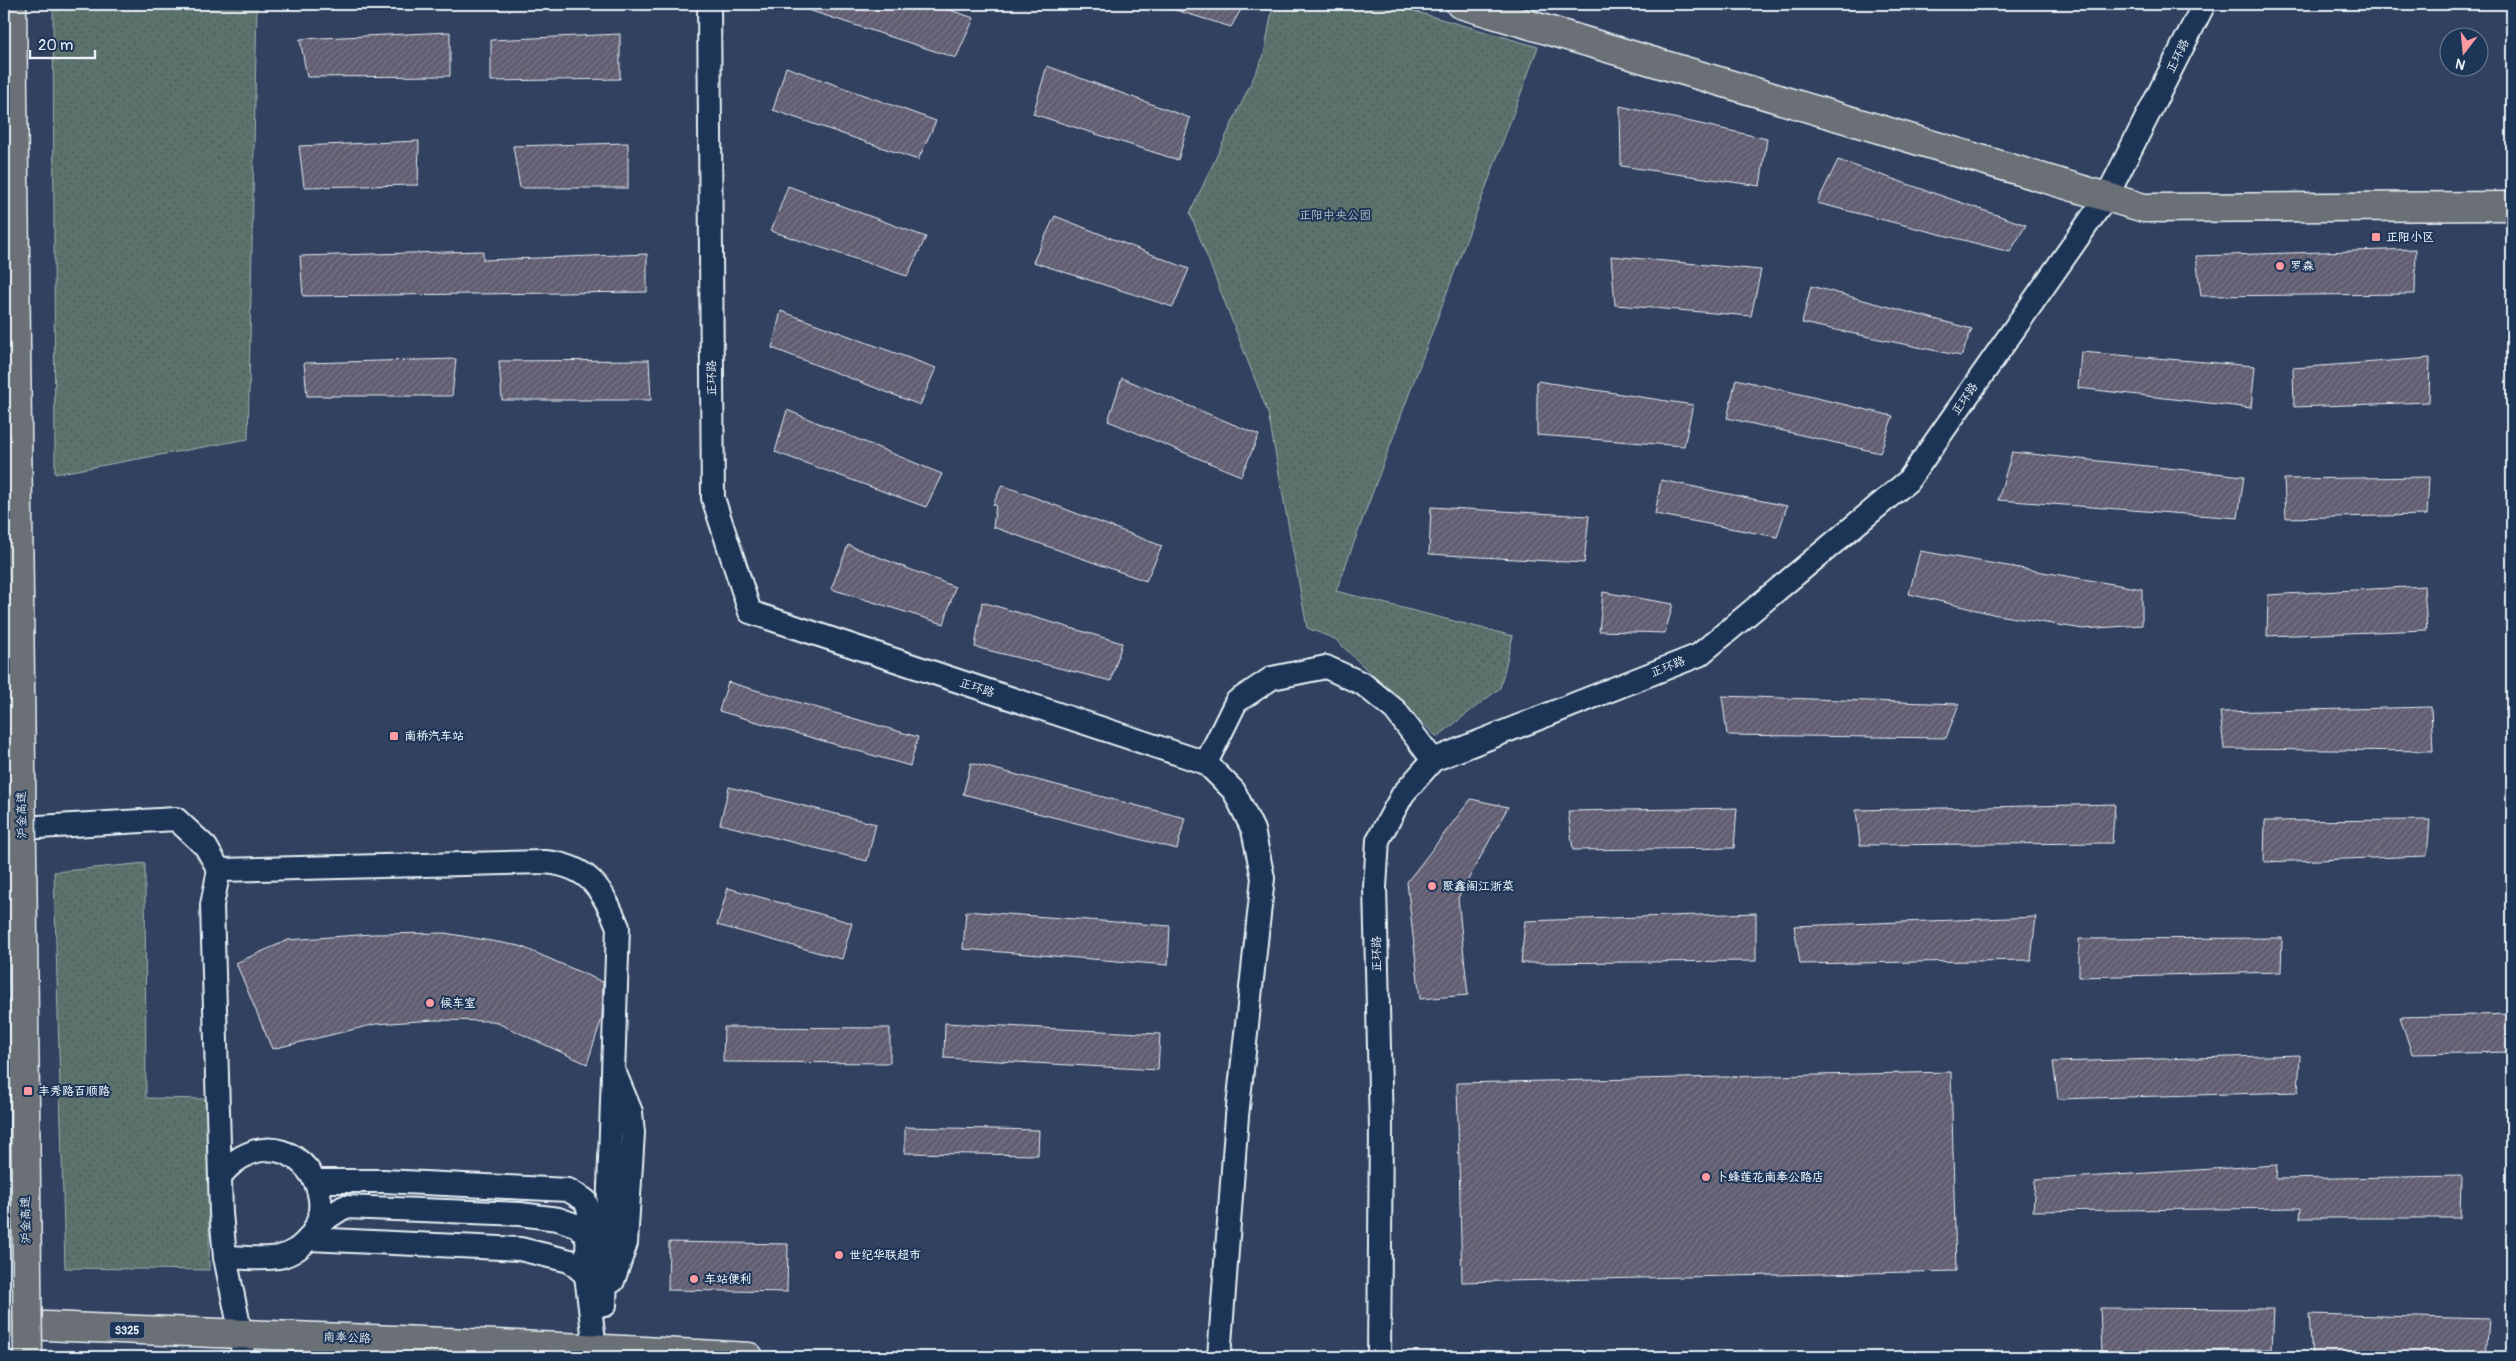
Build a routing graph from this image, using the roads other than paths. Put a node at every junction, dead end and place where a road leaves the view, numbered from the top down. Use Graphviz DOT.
graph roads {
  1 [pos="12,4"];
  2 [pos="708,4"];
  3 [pos="1460,4"];
  4 [pos="2204,4"];
  5 [pos="2107,196"];
  6 [pos="2512,206"];
  7 [pos="4,647"];
  8 [pos="1433,760"];
  9 [pos="1206,763"];
  10 [pos="5,829"];
  11 [pos="219,870"];
  12 [pos="221,1176"];
  13 [pos="316,1181"];
  14 [pos="313,1231"];
  15 [pos="588,1238"];
  16 [pos="226,1257"];
  17 [pos="586,1275"];
  18 [pos="8,1324"];
  19 [pos="242,1346"];
  20 [pos="596,1352"];
  21 [pos="12,1357"];
  22 [pos="28,1357"];
  23 [pos="749,1357"];
  24 [pos="1220,1357"];
  25 [pos="1379,1357"];
  1 -- 22 [label="main road, 沪金高速, bridge"];
  2 -- 9 [label="street, 正环路"];
  3 -- 5 [label="main road"];
  4 -- 5 [label="street, 正环路"];
  5 -- 6 [label="main road"];
  5 -- 8 [label="street, 正环路"];
  7 -- 10 [label="street"];
  8 -- 9 [label="street"];
  8 -- 25 [label="street, 正环路"];
  9 -- 24 [label="street, 正环路"];
  10 -- 11 [label="street"];
  10 -- 18 [label="street"];
  11 -- 12 [label="street"];
  11 -- 20 [label="street"];
  12 -- 13 [label="street"];
  12 -- 16 [label="street"];
  13 -- 14 [label="street"];
  13 -- 15 [label="street"];
  14 -- 15 [label="street"];
  14 -- 16 [label="street"];
  14 -- 17 [label="street"];
  15 -- 17 [label="street"];
  16 -- 19 [label="street"];
  17 -- 20 [label="street"];
  18 -- 19 [label="main road, 南奉公路 / S325"];
  18 -- 21 [label="street"];
  19 -- 20 [label="main road, 南奉公路 / S325"];
  20 -- 23 [label="main road, 南奉公路 / S325"];
}
